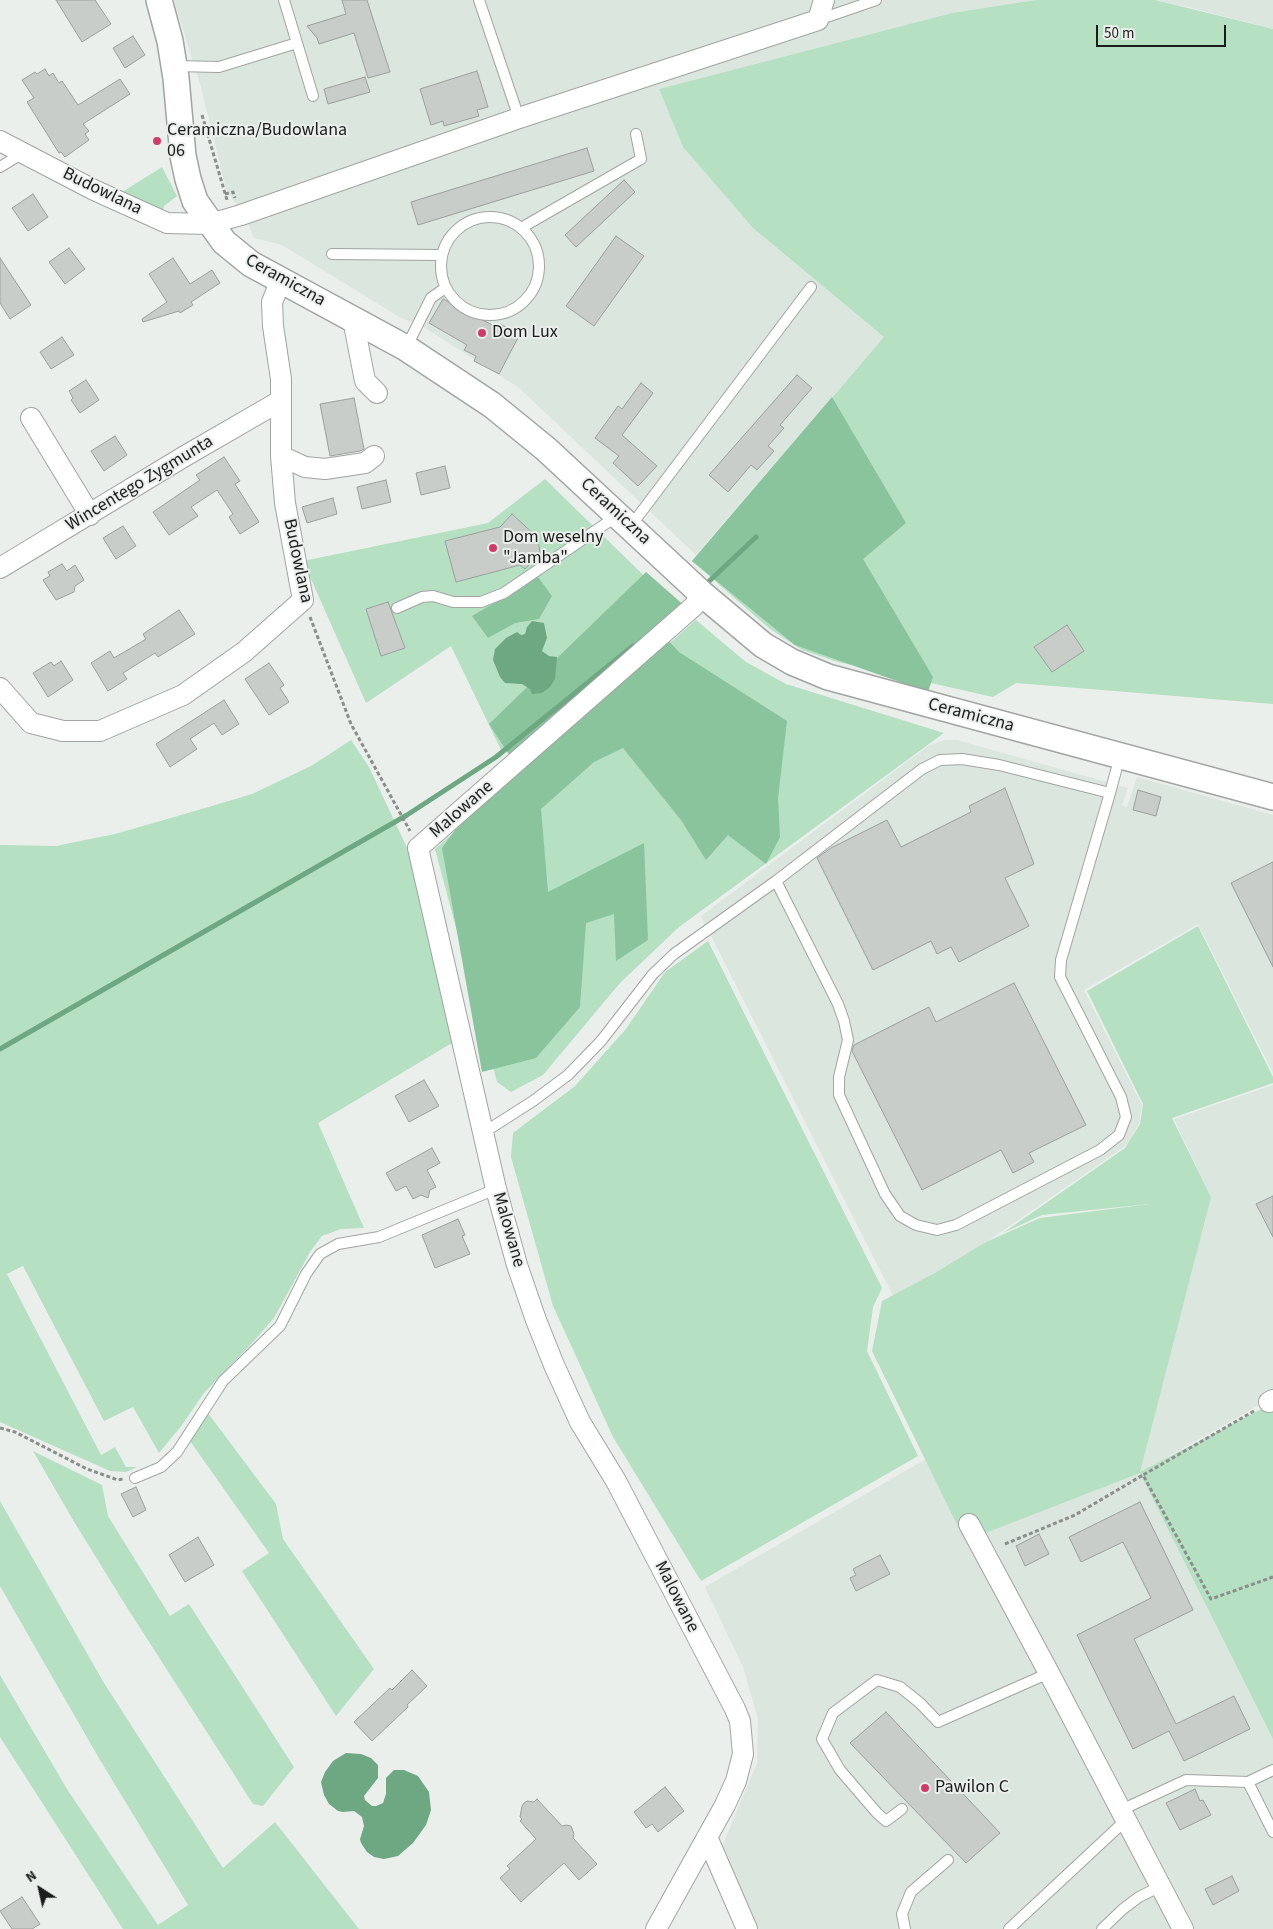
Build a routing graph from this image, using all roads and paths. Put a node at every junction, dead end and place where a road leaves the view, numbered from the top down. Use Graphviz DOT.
graph roads {
  1 [pos="159,0"];
  2 [pos="284,0"];
  3 [pos="480,0"];
  4 [pos="824,0"];
  5 [pos="876,0"];
  6 [pos="818,20"];
  7 [pos="297,43"];
  8 [pos="174,66"];
  9 [pos="312,96"];
  10 [pos="519,118"];
  11 [pos="636,134"];
  12 [pos="0,141"];
  13 [pos="23,153"];
  14 [pos="0,167"];
  15 [pos="233,192"];
  16 [pos="225,194"];
  17 [pos="210,224"];
  18 [pos="521,228"];
  19 [pos="332,254"];
  20 [pos="441,256"];
  21 [pos="281,280"];
  22 [pos="445,288"];
  23 [pos="811,288"];
  24 [pos="354,319"];
  25 [pos="406,348"];
  26 [pos="377,393"];
  27 [pos="280,401"];
  28 [pos="31,418"];
  29 [pos="282,456"];
  30 [pos="374,456"];
  31 [pos="90,514"];
  32 [pos="624,521"];
  33 [pos="0,568"];
  34 [pos="699,591"];
  35 [pos="303,600"];
  36 [pos="397,608"];
  37 [pos="0,688"];
  38 [pos="1120,756"];
  39 [pos="1110,793"];
  40 [pos="1273,797"];
  41 [pos="406,824"];
  42 [pos="776,881"];
  43 [pos="483,1132"];
  44 [pos="496,1189"];
  45 [pos="1271,1401"];
  46 [pos="0,1428"];
  47 [pos="1143,1475"];
  48 [pos="135,1478"];
  49 [pos="969,1524"];
  50 [pos="1005,1544"];
  51 [pos="1273,1577"];
  52 [pos="1049,1673"];
  53 [pos="1273,1770"];
  54 [pos="1248,1782"];
  55 [pos="902,1809"];
  56 [pos="1123,1815"];
  57 [pos="1273,1832"];
  58 [pos="707,1837"];
  59 [pos="948,1860"];
  60 [pos="1161,1886"];
  61 [pos="656,1929"];
  62 [pos="747,1929"];
  63 [pos="905,1929"];
  64 [pos="1009,1929"];
  65 [pos="1102,1929"];
  66 [pos="1183,1929"];
  1 -- 8 [label="street, Ceramiczna"];
  2 -- 7 [label="lane"];
  3 -- 10 [label="lane"];
  4 -- 6 [label="street"];
  5 -- 6 [label="lane"];
  6 -- 10 [label="street, Budowlana"];
  7 -- 8 [label="lane"];
  7 -- 9 [label="lane"];
  8 -- 17 [label="street, Ceramiczna"];
  10 -- 17 [label="street, Budowlana"];
  11 -- 18 [label="lane"];
  12 -- 13 [label="street, Budowlana"];
  13 -- 14 [label="lane"];
  13 -- 17 [label="street, Budowlana"];
  15 -- 16 [label="path"];
  17 -- 21 [label="street, Ceramiczna"];
  18 -- 20 [label="lane"];
  18 -- 22 [label="lane"];
  19 -- 20 [label="lane"];
  20 -- 22 [label="lane"];
  21 -- 24 [label="street, Ceramiczna"];
  21 -- 27 [label="street, Budowlana"];
  22 -- 25 [label="lane"];
  23 -- 32 [label="lane"];
  24 -- 25 [label="street, Ceramiczna"];
  24 -- 26 [label="street"];
  25 -- 32 [label="street, Ceramiczna"];
  27 -- 29 [label="street, Budowlana"];
  27 -- 31 [label="street, Wincentego Zygmunta"];
  28 -- 31 [label="street"];
  29 -- 30 [label="street"];
  29 -- 35 [label="street, Budowlana"];
  31 -- 33 [label="street, Wincentego Zygmunta"];
  32 -- 34 [label="street, Ceramiczna"];
  32 -- 36 [label="lane"];
  34 -- 38 [label="street, Ceramiczna"];
  34 -- 43 [label="street, Malowane"];
  35 -- 37 [label="street"];
  35 -- 41 [label="path, Budowlana"];
  38 -- 39 [label="lane"];
  38 -- 40 [label="street, Ceramiczna"];
  39 -- 42 [label="lane"];
  39 -- 42 [label="lane"];
  42 -- 43 [label="lane"];
  43 -- 44 [label="street, Malowane"];
  44 -- 48 [label="lane"];
  44 -- 58 [label="street, Malowane"];
  45 -- 47 [label="path"];
  46 -- 48 [label="path"];
  47 -- 50 [label="path"];
  47 -- 51 [label="path"];
  49 -- 52 [label="street"];
  52 -- 55 [label="lane"];
  52 -- 56 [label="street"];
  53 -- 54 [label="lane"];
  54 -- 56 [label="lane"];
  54 -- 57 [label="lane"];
  56 -- 60 [label="street"];
  56 -- 64 [label="lane"];
  58 -- 61 [label="street, Malowane"];
  58 -- 62 [label="street"];
  59 -- 63 [label="lane"];
  60 -- 65 [label="lane"];
  60 -- 66 [label="street"];
}
